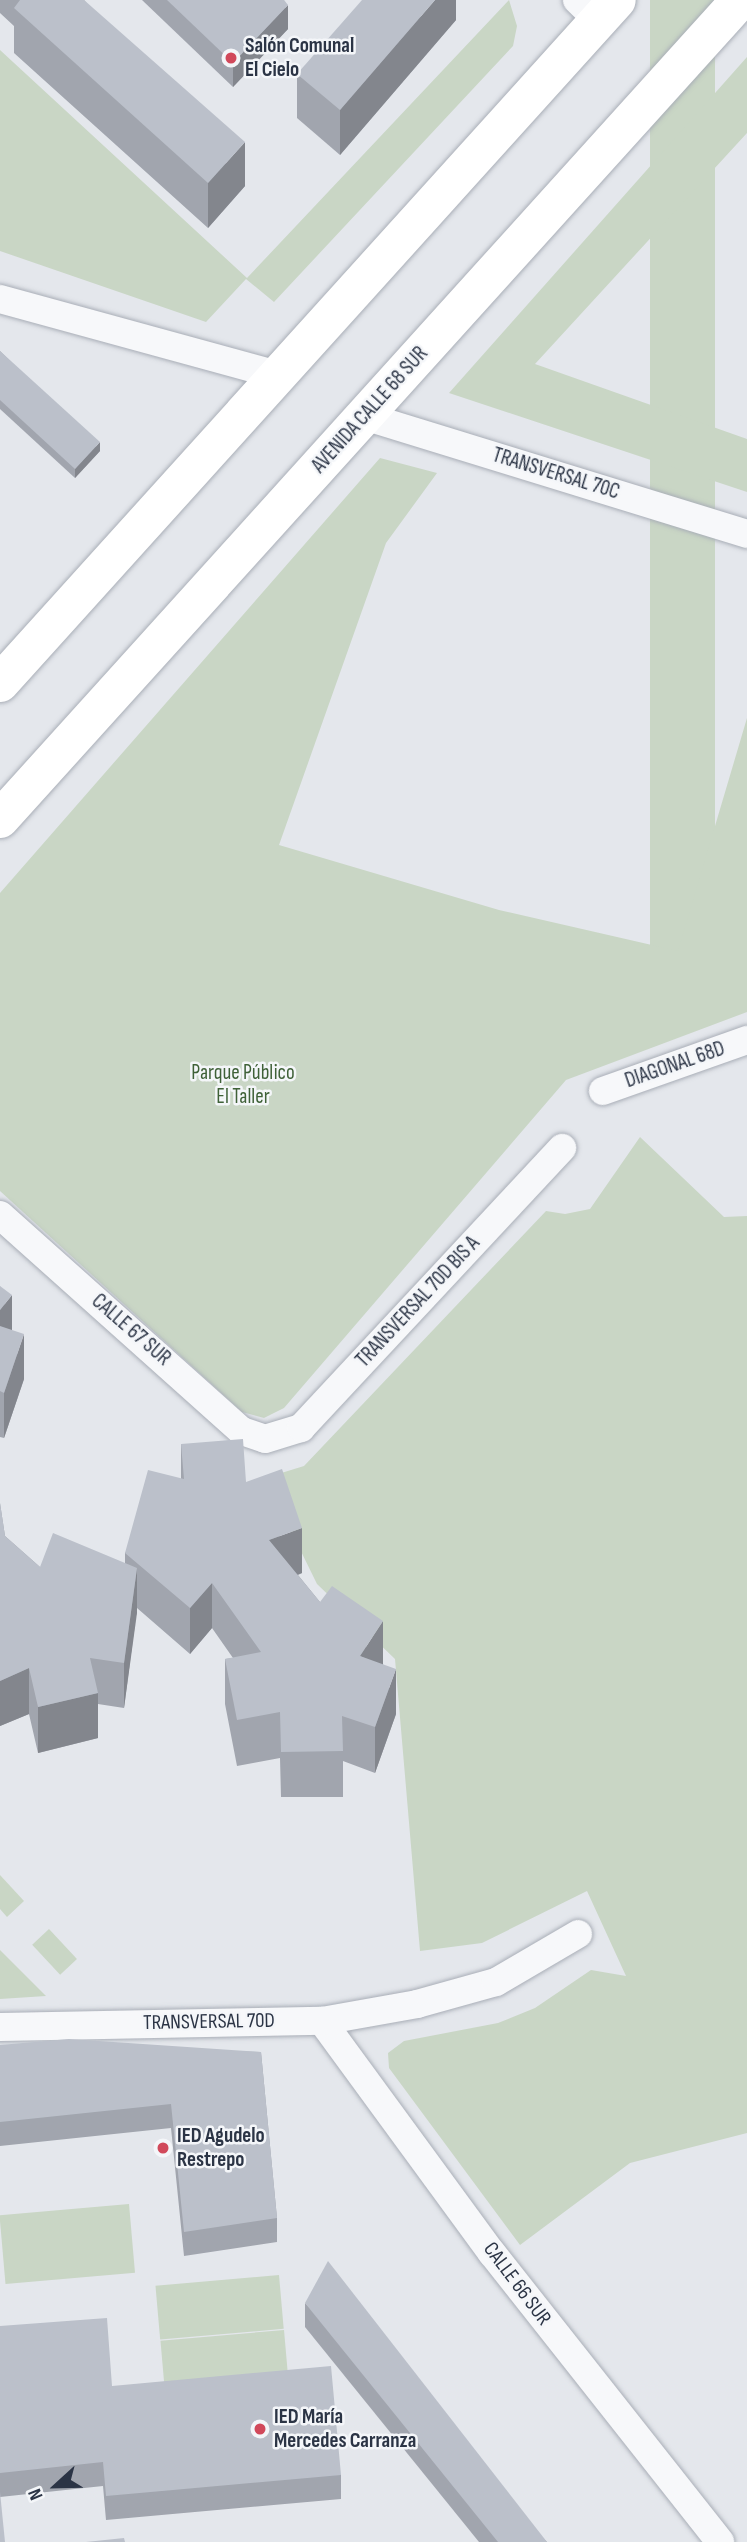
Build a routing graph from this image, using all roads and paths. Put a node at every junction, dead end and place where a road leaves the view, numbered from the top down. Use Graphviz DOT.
graph roads {
  1 [pos="740,0"];
  2 [pos="597,7"];
  3 [pos="0,299"];
  4 [pos="278,375"];
  5 [pos="364,416"];
  6 [pos="747,534"];
  7 [pos="0,683"];
  8 [pos="0,819"];
  9 [pos="747,1040"];
  10 [pos="603,1091"];
  11 [pos="562,1148"];
  12 [pos="0,1215"];
  13 [pos="265,1439"];
  14 [pos="578,1934"];
  15 [pos="322,2021"];
  16 [pos="0,2027"];
  17 [pos="720,2542"];
  1 -- 5 [label="main road, AVENIDA CALLE 68 SUR"];
  2 -- 4 [label="main road"];
  3 -- 4 [label="street"];
  4 -- 7 [label="main road"];
  5 -- 6 [label="street, TRANSVERSAL 70C"];
  5 -- 8 [label="main road, AVENIDA CALLE 68 SUR"];
  9 -- 10 [label="street, DIAGONAL 68D"];
  11 -- 13 [label="street, TRANSVERSAL 70D BIS A"];
  12 -- 13 [label="street, CALLE 67 SUR"];
  14 -- 15 [label="street, TRANSVERSAL 70D"];
  15 -- 16 [label="street, TRANSVERSAL 70D"];
  15 -- 17 [label="street, CALLE 66 SUR"];
}
